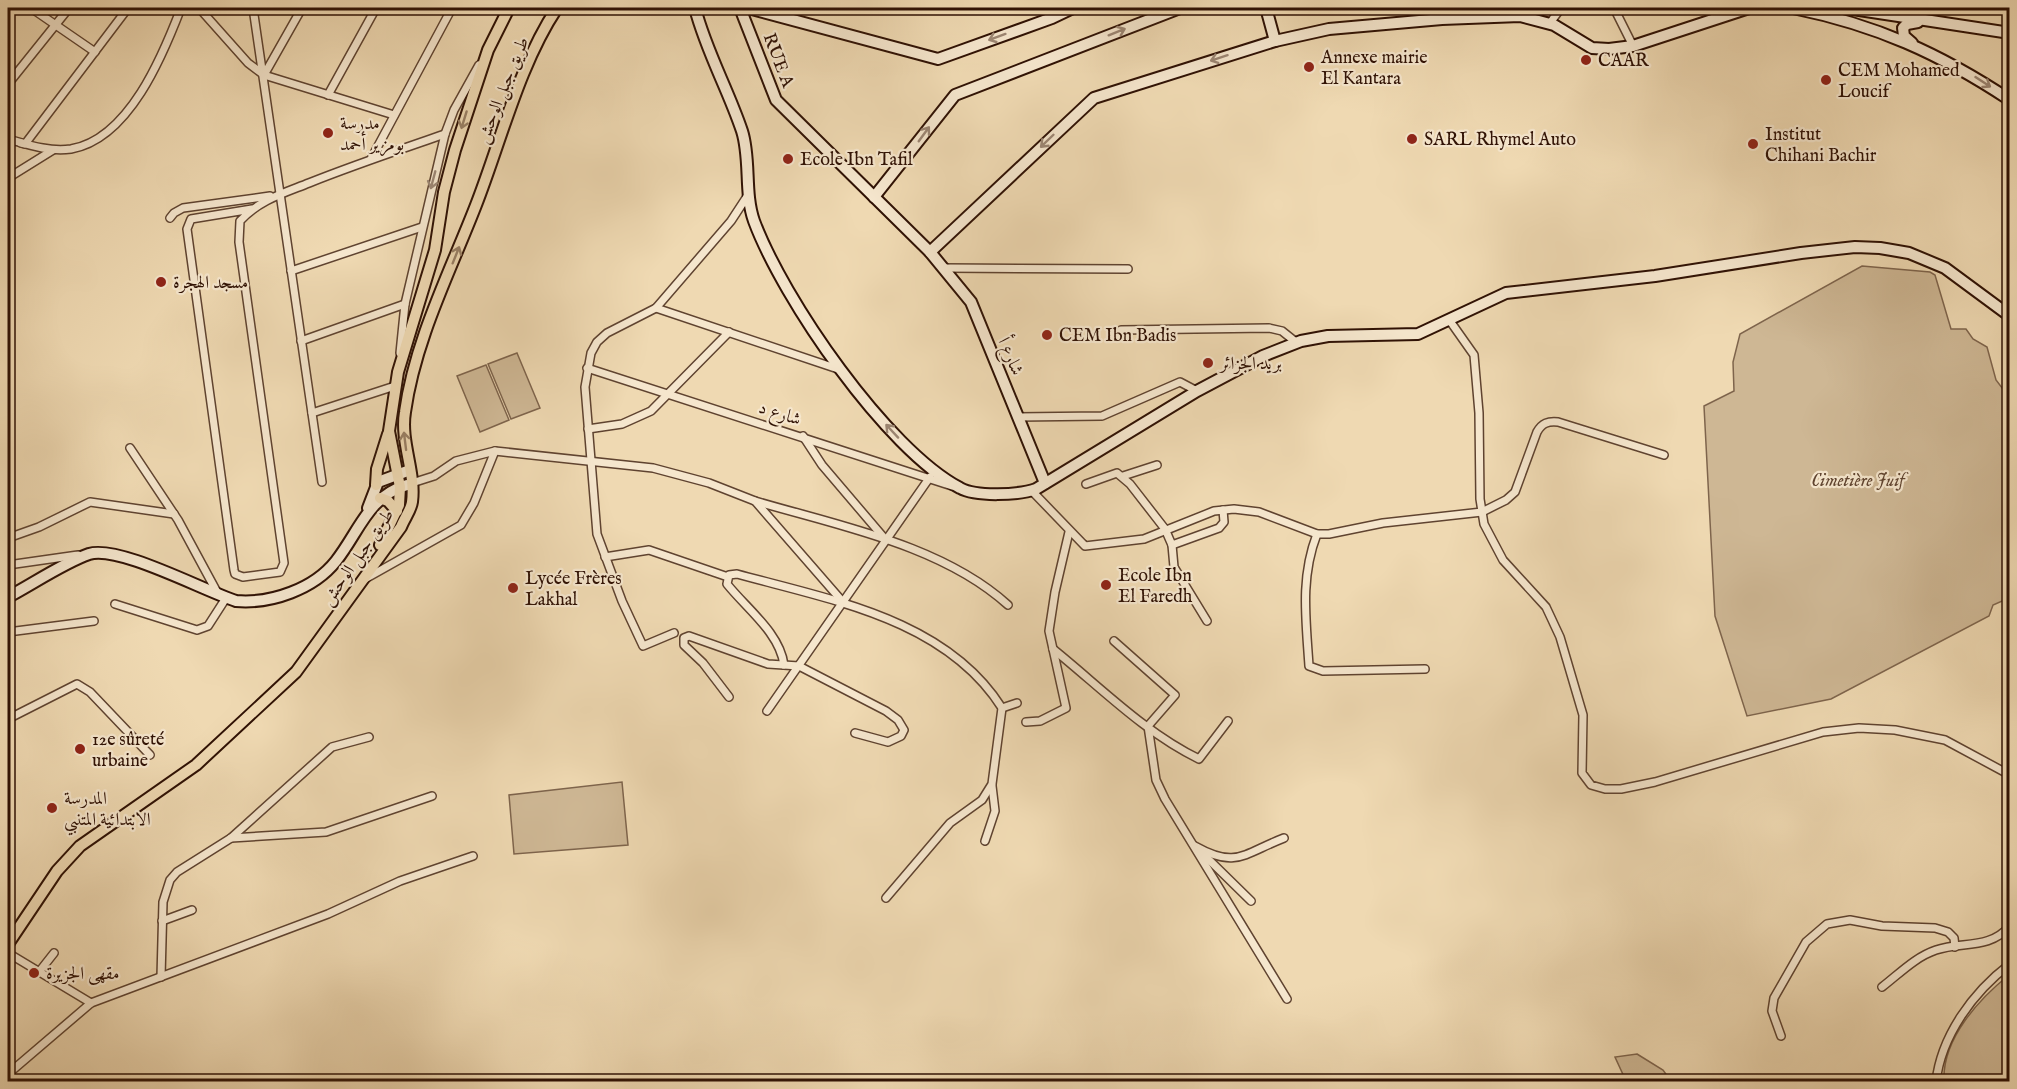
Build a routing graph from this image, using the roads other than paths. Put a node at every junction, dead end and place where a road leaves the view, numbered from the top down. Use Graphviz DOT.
graph roads {
  1 [pos="11,8"];
  2 [pos="31,8"];
  3 [pos="69,8"];
  4 [pos="128,8"];
  5 [pos="182,8"];
  6 [pos="199,8"];
  7 [pos="253,8"];
  8 [pos="302,8"];
  9 [pos="376,8"];
  10 [pos="452,8"];
  11 [pos="509,8"];
  12 [pos="558,8"];
  13 [pos="695,8"];
  14 [pos="740,8"];
  15 [pos="748,8"];
  16 [pos="1073,8"];
  17 [pos="1180,8"];
  18 [pos="1279,8"];
  19 [pos="1436,8"];
  20 [pos="1475,8"];
  21 [pos="1561,8"];
  22 [pos="1614,8"];
  23 [pos="1749,8"];
  24 [pos="1793,8"];
  25 [pos="1846,8"];
  26 [pos="1267,9"];
  27 [pos="8,12"];
  28 [pos="1458,18"];
  29 [pos="1442,19"];
  30 [pos="1924,21"];
  31 [pos="1550,23"];
  32 [pos="55,25"];
  33 [pos="2010,33"];
  34 [pos="1275,41"];
  35 [pos="1915,45"];
  36 [pos="1633,46"];
  37 [pos="488,50"];
  38 [pos="95,52"];
  39 [pos="264,75"];
  40 [pos="8,84"];
  41 [pos="328,94"];
  42 [pos="2010,100"];
  43 [pos="394,115"];
  44 [pos="445,134"];
  45 [pos="8,139"];
  46 [pos="25,144"];
  47 [pos="53,150"];
  48 [pos="371,159"];
  49 [pos="8,178"];
  50 [pos="750,192"];
  51 [pos="279,195"];
  52 [pos="874,196"];
  53 [pos="252,209"];
  54 [pos="170,218"];
  55 [pos="422,226"];
  56 [pos="930,252"];
  57 [pos="944,268"];
  58 [pos="1128,269"];
  59 [pos="291,271"];
  60 [pos="405,304"];
  61 [pos="656,308"];
  62 [pos="2010,316"];
  63 [pos="1450,321"];
  64 [pos="1121,330"];
  65 [pos="729,332"];
  66 [pos="301,341"];
  67 [pos="1297,343"];
  68 [pos="587,368"];
  69 [pos="843,371"];
  70 [pos="398,372"];
  71 [pos="395,386"];
  72 [pos="1197,391"];
  73 [pos="670,394"];
  74 [pos="312,413"];
  75 [pos="1018,417"];
  76 [pos="588,429"];
  77 [pos="389,431"];
  78 [pos="803,436"];
  79 [pos="130,448"];
  80 [pos="495,451"];
  81 [pos="1664,455"];
  82 [pos="590,460"];
  83 [pos="1157,465"];
  84 [pos="410,470"];
  85 [pos="396,474"];
  86 [pos="932,475"];
  87 [pos="1123,476"];
  88 [pos="322,482"];
  89 [pos="412,483"];
  90 [pos="1045,483"];
  91 [pos="1086,484"];
  92 [pos="376,485"];
  93 [pos="400,487"];
  94 [pos="1031,490"];
  95 [pos="380,498"];
  96 [pos="755,501"];
  97 [pos="1223,510"];
  98 [pos="397,511"];
  99 [pos="1482,512"];
  100 [pos="174,514"];
  101 [pos="367,514"];
  102 [pos="1165,529"];
  103 [pos="1069,531"];
  104 [pos="1317,534"];
  105 [pos="8,538"];
  106 [pos="888,541"];
  107 [pos="1172,545"];
  108 [pos="90,554"];
  109 [pos="605,557"];
  110 [pos="8,565"];
  111 [pos="368,569"];
  112 [pos="728,577"];
  113 [pos="358,583"];
  114 [pos="8,597"];
  115 [pos="223,597"];
  116 [pos="842,601"];
  117 [pos="115,604"];
  118 [pos="1008,605"];
  119 [pos="94,621"];
  120 [pos="1207,621"];
  121 [pos="8,632"];
  122 [pos="675,633"];
  123 [pos="1114,641"];
  124 [pos="1053,649"];
  125 [pos="784,665"];
  126 [pos="799,666"];
  127 [pos="1425,669"];
  128 [pos="729,697"];
  129 [pos="1017,703"];
  130 [pos="1002,708"];
  131 [pos="767,711"];
  132 [pos="8,720"];
  133 [pos="1228,721"];
  134 [pos="1026,722"];
  135 [pos="1148,726"];
  136 [pos="855,733"];
  137 [pos="369,736"];
  138 [pos="150,755"];
  139 [pos="2010,775"];
  140 [pos="992,784"];
  141 [pos="432,796"];
  142 [pos="231,838"];
  143 [pos="1284,838"];
  144 [pos="985,841"];
  145 [pos="1193,845"];
  146 [pos="473,856"];
  147 [pos="886,898"];
  148 [pos="1251,901"];
  149 [pos="192,910"];
  150 [pos="162,921"];
  151 [pos="2010,926"];
  152 [pos="8,944"];
  153 [pos="1955,947"];
  154 [pos="8,953"];
  155 [pos="54,953"];
  156 [pos="2010,964"];
  157 [pos="39,972"];
  158 [pos="161,976"];
  159 [pos="1882,987"];
  160 [pos="1287,999"];
  161 [pos="91,1003"];
  162 [pos="1781,1036"];
  163 [pos="8,1074"];
  164 [pos="1936,1082"];
  1 -- 27 [label="street"];
  2 -- 32 [label="street"];
  3 -- 32 [label="street"];
  4 -- 38 [label="street"];
  5 -- 47 [label="street"];
  6 -- 39 [label="street"];
  7 -- 39 [label="street"];
  8 -- 39 [label="street"];
  9 -- 41 [label="street"];
  10 -- 43 [label="street"];
  11 -- 37 [label="main road, طريق جبل الوحش"];
  84 -- 12 [label="main road, طريق جبل الوحش, one-way"];
  13 -- 50 [label="main road"];
  14 -- 52 [label="main road, RUE A"];
  16 -- 15 [label="main road, one-way"];
  52 -- 17 [label="main road, one-way"];
  18 -- 26 [label="street"];
  19 -- 29 [label="street"];
  20 -- 28 [label="street"];
  21 -- 31 [label="street"];
  22 -- 36 [label="street"];
  23 -- 36 [label="main road"];
  24 -- 35 [label="main road"];
  25 -- 30 [label="main road"];
  26 -- 34 [label="main road"];
  28 -- 29 [label="main road"];
  28 -- 31 [label="main road"];
  29 -- 34 [label="main road"];
  30 -- 33 [label="main road"];
  30 -- 35 [label="main road"];
  31 -- 36 [label="main road"];
  32 -- 38 [label="street"];
  32 -- 40 [label="street"];
  34 -- 56 [label="main road, one-way"];
  35 -- 42 [label="main road, one-way"];
  37 -- 44 [label="street, طريق جبل الوحش"];
  37 -- 70 [label="main road, طريق جبل الوحش, one-way"];
  38 -- 46 [label="street"];
  39 -- 41 [label="street"];
  39 -- 51 [label="street"];
  41 -- 43 [label="street"];
  43 -- 48 [label="street"];
  44 -- 48 [label="street"];
  44 -- 55 [label="street, طريق جبل الوحش, one-way"];
  45 -- 46 [label="street"];
  46 -- 47 [label="street"];
  47 -- 49 [label="street"];
  48 -- 51 [label="street"];
  50 -- 61 [label="street"];
  50 -- 69 [label="main road"];
  51 -- 53 [label="street"];
  51 -- 54 [label="street"];
  51 -- 59 [label="street"];
  52 -- 56 [label="main road, شارع أ"];
  53 -- 53 [label="street"];
  55 -- 59 [label="street"];
  55 -- 60 [label="street, طريق جبل الوحش"];
  56 -- 57 [label="main road, شارع أ"];
  57 -- 58 [label="street"];
  57 -- 75 [label="main road, شارع أ"];
  59 -- 66 [label="street"];
  60 -- 66 [label="street"];
  60 -- 70 [label="street, طريق جبل الوحش"];
  61 -- 65 [label="street"];
  61 -- 68 [label="street"];
  62 -- 63 [label="main road"];
  63 -- 67 [label="main road"];
  63 -- 99 [label="street"];
  64 -- 67 [label="street"];
  65 -- 69 [label="street"];
  65 -- 73 [label="street"];
  66 -- 74 [label="street"];
  67 -- 72 [label="main road"];
  68 -- 73 [label="street, شارع د"];
  68 -- 76 [label="street"];
  86 -- 69 [label="main road, one-way"];
  70 -- 71 [label="main road"];
  71 -- 74 [label="street"];
  71 -- 77 [label="main road"];
  72 -- 75 [label="street"];
  72 -- 90 [label="main road"];
  73 -- 76 [label="street"];
  73 -- 78 [label="street, شارع د"];
  74 -- 88 [label="street"];
  75 -- 90 [label="main road, شارع أ"];
  76 -- 82 [label="street"];
  77 -- 85 [label="main road"];
  77 -- 92 [label="main road"];
  78 -- 86 [label="street, شارع د"];
  78 -- 106 [label="street"];
  79 -- 100 [label="street"];
  80 -- 82 [label="street"];
  80 -- 89 [label="street"];
  80 -- 113 [label="street"];
  81 -- 99 [label="street"];
  82 -- 96 [label="street"];
  82 -- 109 [label="street"];
  83 -- 87 [label="street"];
  84 -- 85 [label="main road"];
  84 -- 89 [label="main road, طريق جبل الوحش"];
  85 -- 92 [label="main road"];
  85 -- 93 [label="main road"];
  86 -- 94 [label="main road"];
  86 -- 106 [label="street"];
  87 -- 91 [label="street"];
  87 -- 102 [label="street"];
  89 -- 93 [label="main road"];
  89 -- 111 [label="main road, طريق جبل الوحش"];
  90 -- 94 [label="main road"];
  92 -- 101 [label="main road"];
  93 -- 95 [label="main road"];
  93 -- 98 [label="main road"];
  94 -- 103 [label="street"];
  95 -- 98 [label="main road"];
  95 -- 101 [label="main road"];
  96 -- 106 [label="street"];
  96 -- 116 [label="street"];
  97 -- 102 [label="street"];
  97 -- 104 [label="street"];
  97 -- 107 [label="street"];
  98 -- 111 [label="main road"];
  99 -- 104 [label="street"];
  99 -- 139 [label="street"];
  100 -- 105 [label="street"];
  100 -- 115 [label="street"];
  101 -- 115 [label="main road"];
  102 -- 103 [label="street"];
  102 -- 107 [label="street"];
  103 -- 124 [label="street"];
  104 -- 127 [label="street"];
  106 -- 116 [label="street"];
  106 -- 118 [label="street"];
  107 -- 120 [label="street"];
  108 -- 110 [label="street"];
  108 -- 114 [label="main road"];
  108 -- 115 [label="main road"];
  109 -- 112 [label="street"];
  109 -- 122 [label="street"];
  111 -- 113 [label="main road, طريق جبل الوحش"];
  112 -- 116 [label="street"];
  112 -- 125 [label="street"];
  113 -- 152 [label="main road, طريق جبل الوحش"];
  115 -- 117 [label="street"];
  116 -- 126 [label="street"];
  116 -- 130 [label="street"];
  119 -- 121 [label="street"];
  123 -- 135 [label="street"];
  124 -- 134 [label="street"];
  124 -- 135 [label="street"];
  125 -- 126 [label="street"];
  125 -- 128 [label="street"];
  126 -- 131 [label="street"];
  126 -- 136 [label="street"];
  129 -- 130 [label="street"];
  130 -- 140 [label="street"];
  132 -- 138 [label="street"];
  133 -- 135 [label="street"];
  135 -- 145 [label="street"];
  137 -- 142 [label="street"];
  140 -- 144 [label="street"];
  140 -- 147 [label="street"];
  141 -- 142 [label="street"];
  142 -- 150 [label="street"];
  143 -- 145 [label="street"];
  145 -- 148 [label="street"];
  145 -- 160 [label="street"];
  146 -- 158 [label="street"];
  149 -- 150 [label="street"];
  150 -- 158 [label="street"];
  151 -- 153 [label="street"];
  153 -- 159 [label="street"];
  153 -- 162 [label="street"];
  154 -- 157 [label="street"];
  155 -- 157 [label="street"];
  156 -- 164 [label="street"];
  157 -- 161 [label="street"];
  158 -- 161 [label="street"];
  161 -- 163 [label="street"];
}
